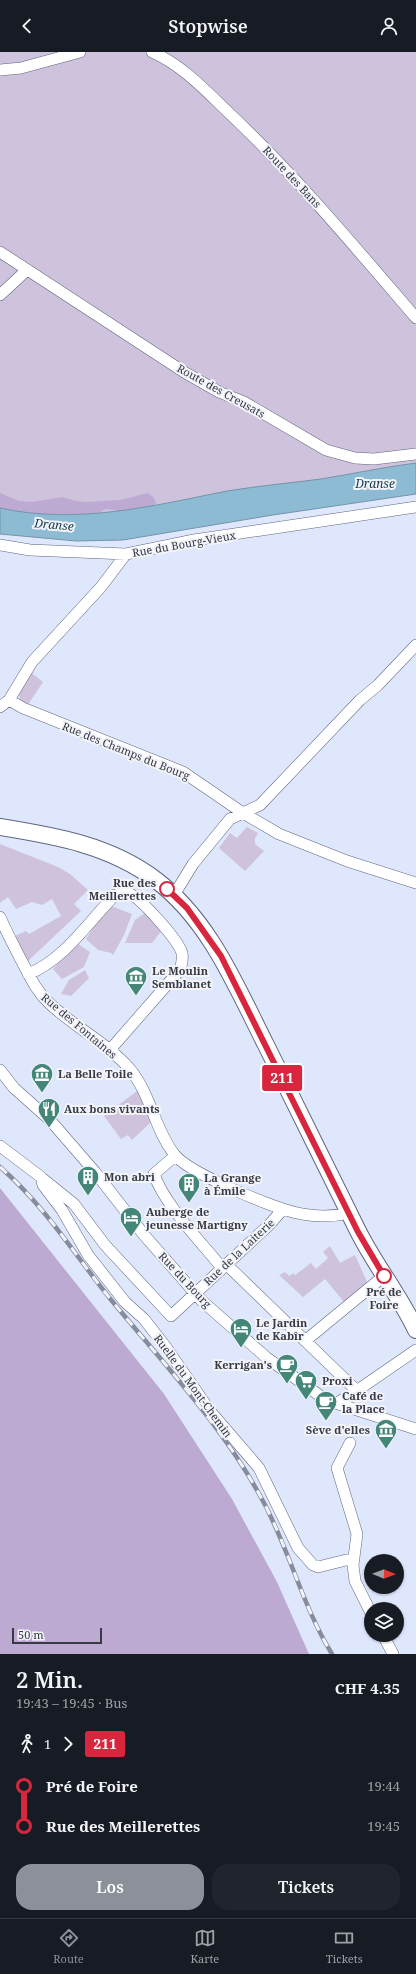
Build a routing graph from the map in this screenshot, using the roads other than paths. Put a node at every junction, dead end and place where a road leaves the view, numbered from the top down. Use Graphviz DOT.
graph roads {
  1 [pos="80,52"];
  2 [pos="152,52"];
  3 [pos="0,70"];
  4 [pos="0,252"];
  5 [pos="27,270"];
  6 [pos="0,295"];
  7 [pos="416,318"];
  8 [pos="416,454"];
  9 [pos="416,507"];
  10 [pos="0,545"];
  11 [pos="126,554"];
  12 [pos="416,645"];
  13 [pos="9,700"];
  14 [pos="0,708"];
  15 [pos="243,813"];
  16 [pos="0,827"];
  17 [pos="416,883"];
  18 [pos="174,895"];
  19 [pos="0,917"];
  20 [pos="28,974"];
  21 [pos="110,1051"];
  22 [pos="0,1070"];
  23 [pos="0,1146"];
  24 [pos="175,1156"];
  25 [pos="41,1177"];
  26 [pos="283,1210"];
  27 [pos="350,1213"];
  28 [pos="224,1266"];
  29 [pos="384,1276"];
  30 [pos="195,1293"];
  31 [pos="414,1324"];
  32 [pos="305,1340"];
  33 [pos="416,1350"];
  34 [pos="357,1391"];
  35 [pos="337,1403"];
  36 [pos="416,1429"];
  37 [pos="350,1444"];
  38 [pos="353,1560"];
  39 [pos="366,1602"];
  40 [pos="387,1642"];
  41 [pos="394,1654"];
  1 -- 3 [label="street"];
  2 -- 7 [label="street, Route des Bans"];
  4 -- 5 [label="street, Route des Creusats"];
  5 -- 6 [label="street"];
  5 -- 8 [label="street, Route des Creusats"];
  9 -- 11 [label="street, Rue du Bourg-Vieux"];
  10 -- 11 [label="street"];
  11 -- 13 [label="street, Rue du Bourg-Vieux"];
  12 -- 15 [label="street"];
  13 -- 14 [label="street, Rue du Bourg-Vieux"];
  13 -- 15 [label="street, Rue des Champs du Bourg"];
  15 -- 17 [label="street, Rue des Champs du Bourg"];
  15 -- 18 [label="street"];
  16 -- 18 [label="street"];
  18 -- 27 [label="street"];
  19 -- 20 [label="street, Rue des Fontaines"];
  20 -- 21 [label="street, Rue des Fontaines"];
  20 -- 21 [label="street"];
  21 -- 24 [label="street, Rue des Fontaines"];
  22 -- 30 [label="street, Rue du Bourg"];
  23 -- 25 [label="street, Ruelle du Mont-Chemin"];
  24 -- 26 [label="street, Rue des Fontaines"];
  24 -- 28 [label="street"];
  25 -- 30 [label="street, Ruelle du Mont-Chemin"];
  25 -- 38 [label="street, Ruelle du Mont-Chemin"];
  26 -- 27 [label="street, Rue des Fontaines"];
  26 -- 28 [label="street, Rue de la Laiterie"];
  27 -- 29 [label="street"];
  28 -- 30 [label="street, Rue de la Laiterie"];
  28 -- 32 [label="street"];
  29 -- 31 [label="street"];
  29 -- 32 [label="street"];
  30 -- 35 [label="street, Rue du Bourg"];
  32 -- 34 [label="street"];
  33 -- 34 [label="street"];
  34 -- 35 [label="street"];
  35 -- 36 [label="street, Rue du Bourg"];
  37 -- 38 [label="street"];
  38 -- 39 [label="street"];
  40 -- 41 [label="street"];
}
